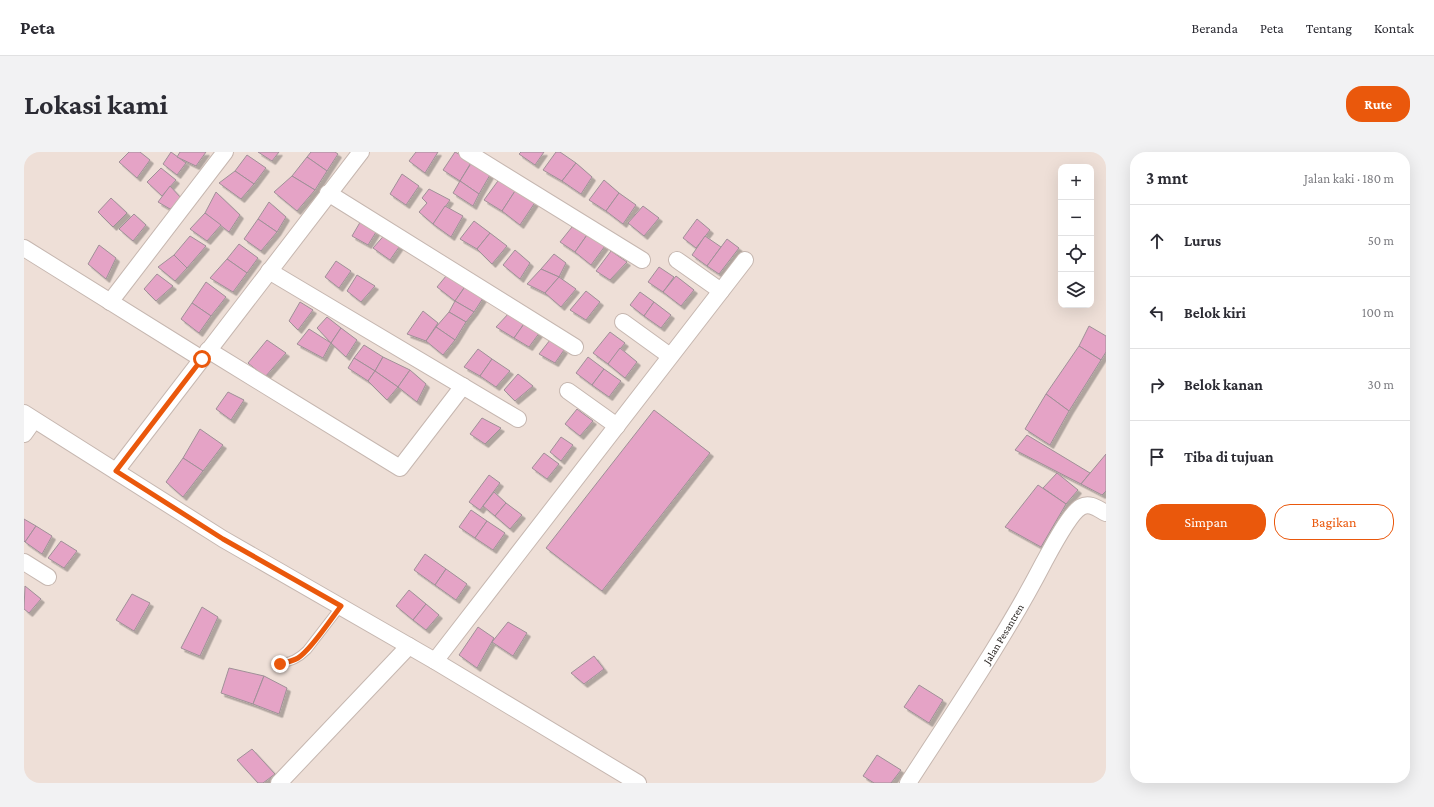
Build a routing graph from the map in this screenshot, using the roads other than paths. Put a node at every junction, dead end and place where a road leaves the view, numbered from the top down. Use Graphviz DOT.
graph roads {
  1 [pos="225,152"];
  2 [pos="361,152"];
  3 [pos="467,152"];
  4 [pos="328,193"];
  5 [pos="24,248"];
  6 [pos="642,260"];
  7 [pos="677,260"];
  8 [pos="745,260"];
  9 [pos="269,270"];
  10 [pos="721,291"];
  11 [pos="110,302"];
  12 [pos="624,322"];
  13 [pos="575,347"];
  14 [pos="205,355"];
  15 [pos="670,356"];
  16 [pos="463,386"];
  17 [pos="568,391"];
  18 [pos="29,416"];
  19 [pos="518,419"];
  20 [pos="617,426"];
  21 [pos="24,434"];
  22 [pos="116,471"];
  23 [pos="1106,513"];
  24 [pos="24,562"];
  25 [pos="48,577"];
  26 [pos="341,606"];
  27 [pos="410,646"];
  28 [pos="435,660"];
  29 [pos="280,664"];
  30 [pos="279,783"];
  31 [pos="638,783"];
  32 [pos="908,783"];
  1 -- 11 [label="street"];
  2 -- 4 [label="street"];
  3 -- 6 [label="street"];
  4 -- 9 [label="street"];
  4 -- 13 [label="street"];
  5 -- 11 [label="street"];
  7 -- 10 [label="street"];
  8 -- 10 [label="street"];
  9 -- 14 [label="street"];
  9 -- 16 [label="street"];
  10 -- 15 [label="street"];
  11 -- 14 [label="street"];
  12 -- 15 [label="street"];
  14 -- 16 [label="street"];
  14 -- 22 [label="street"];
  15 -- 20 [label="street"];
  16 -- 19 [label="street"];
  17 -- 20 [label="street"];
  18 -- 21 [label="street"];
  18 -- 22 [label="street"];
  20 -- 28 [label="street"];
  22 -- 26 [label="street"];
  23 -- 32 [label="street, Jalan Pesantren"];
  24 -- 25 [label="street"];
  26 -- 27 [label="street"];
  26 -- 29 [label="lane"];
  27 -- 28 [label="street"];
  27 -- 30 [label="street"];
  28 -- 31 [label="street"];
}
